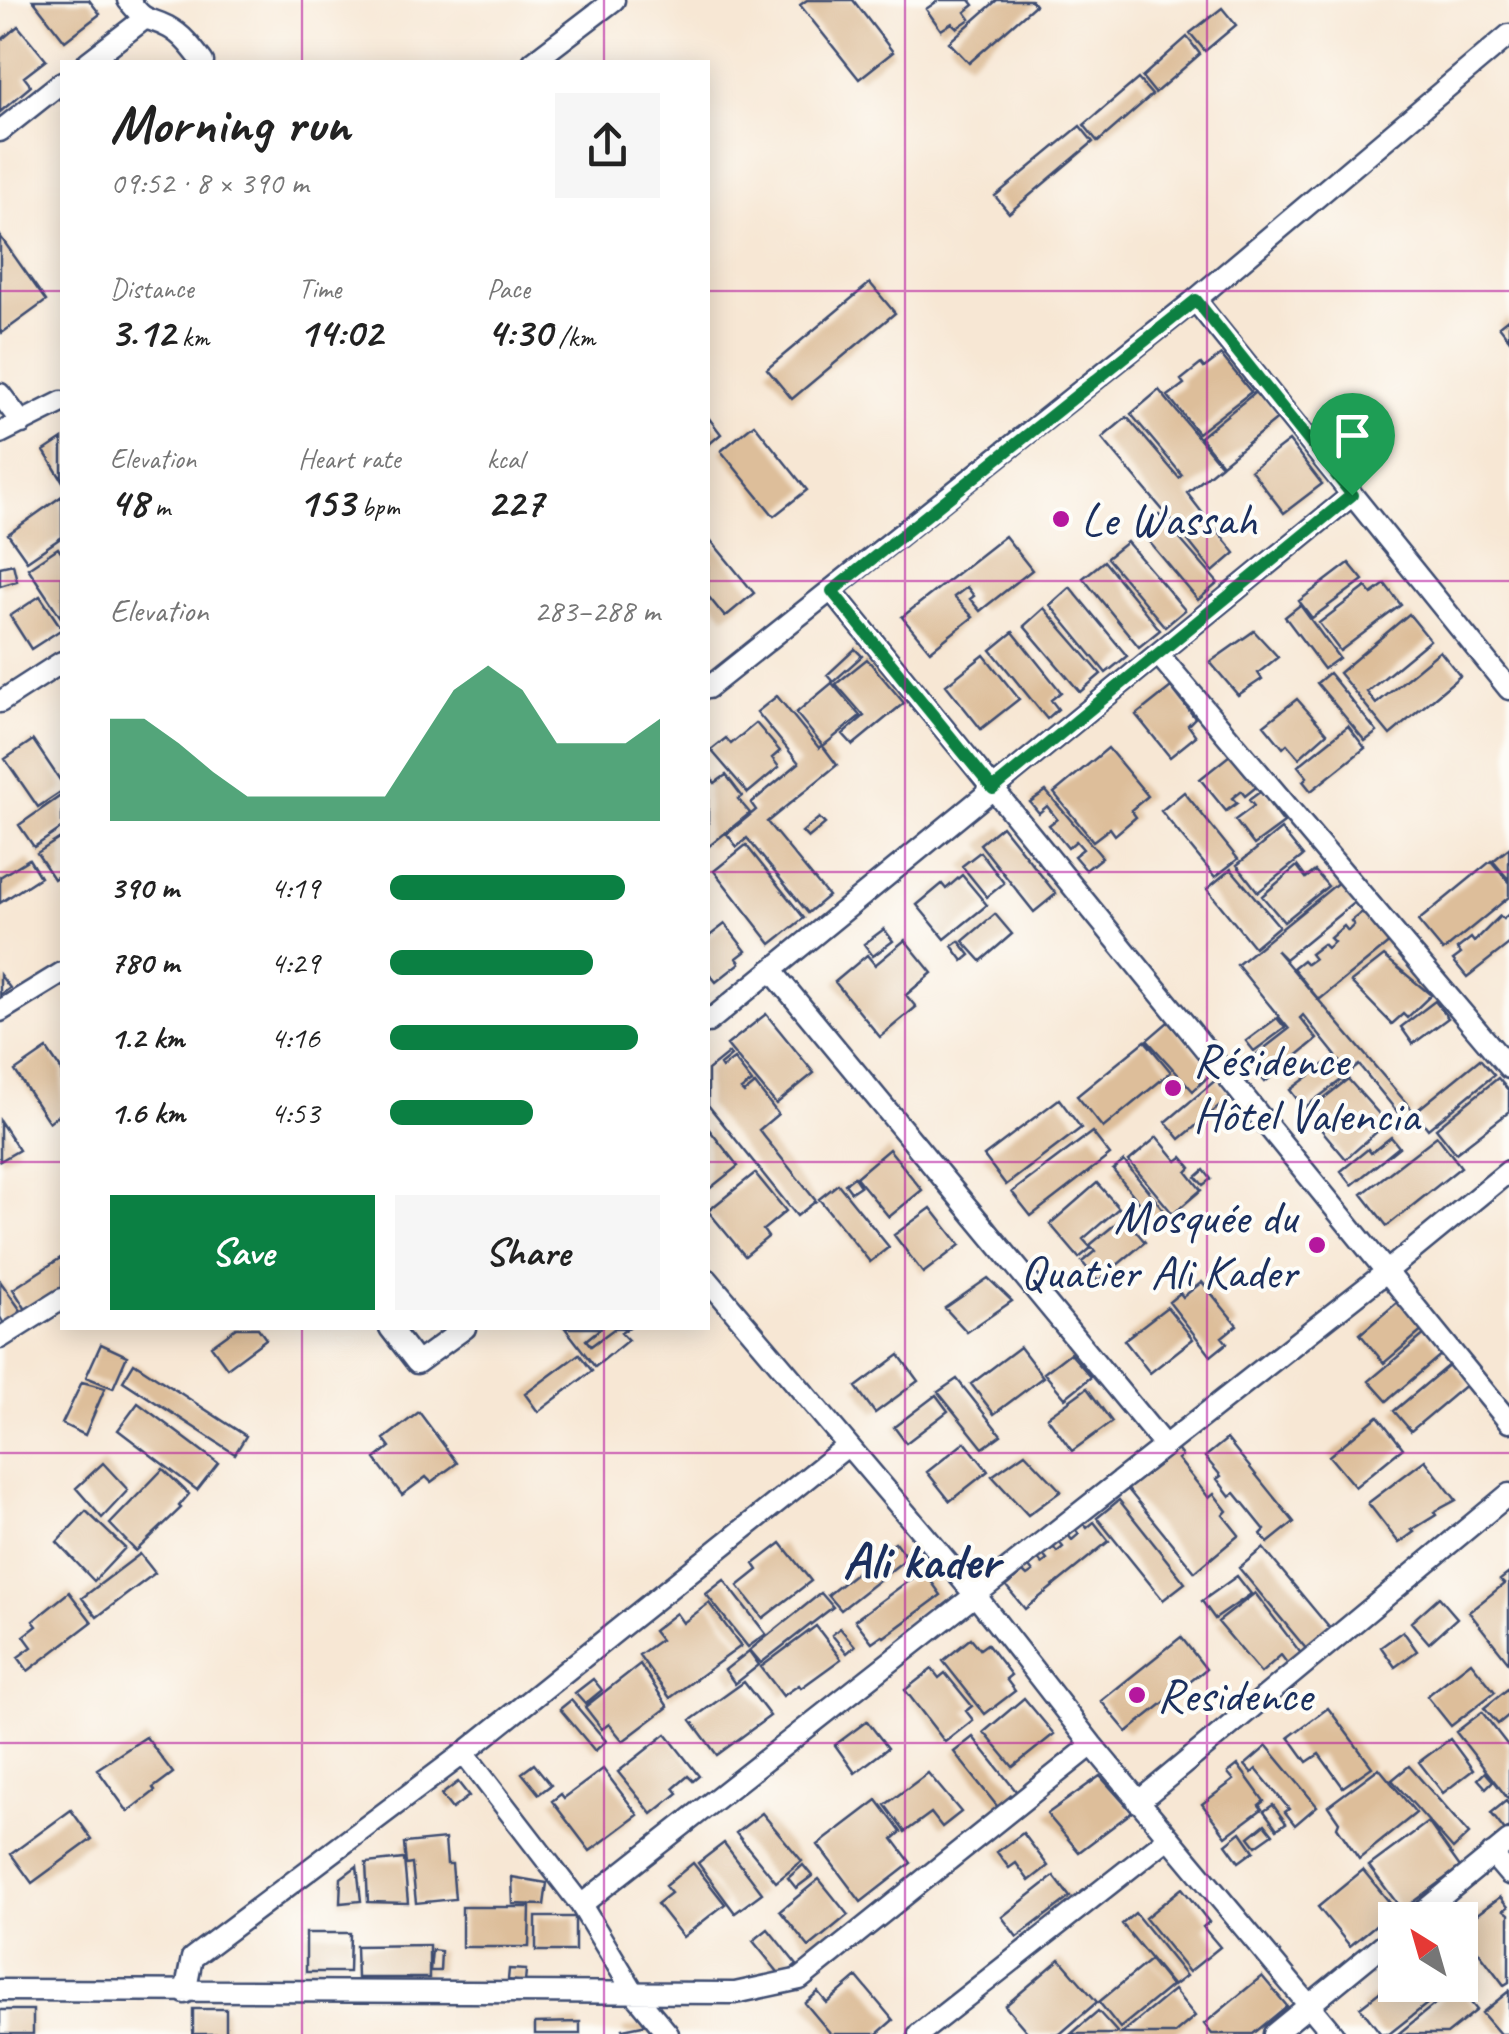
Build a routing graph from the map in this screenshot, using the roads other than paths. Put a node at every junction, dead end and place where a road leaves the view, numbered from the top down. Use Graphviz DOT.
graph roads {
  1 [pos="128,0"];
  2 [pos="614,0"];
  3 [pos="144,19"];
  4 [pos="1509,35"];
  5 [pos="91,60"];
  6 [pos="202,60"];
  7 [pos="536,60"];
  8 [pos="60,84"];
  9 [pos="0,131"];
  10 [pos="1196,300"];
  11 [pos="0,394"];
  12 [pos="60,403"];
  13 [pos="22,423"];
  14 [pos="0,434"];
  15 [pos="1352,495"];
  16 [pos="832,591"];
  17 [pos="1158,654"];
  18 [pos="60,663"];
  19 [pos="712,676"];
  20 [pos="1509,689"];
  21 [pos="0,702"];
  22 [pos="993,789"];
  23 [pos="771,970"];
  24 [pos="60,974"];
  25 [pos="0,1011"];
  26 [pos="710,1020"];
  27 [pos="1509,1068"];
  28 [pos="1509,1171"];
  29 [pos="1386,1272"];
  30 [pos="710,1282"];
  31 [pos="60,1300"];
  32 [pos="392,1330"];
  33 [pos="463,1330"];
  34 [pos="0,1338"];
  35 [pos="1509,1422"];
  36 [pos="1163,1444"];
  37 [pos="847,1446"];
  38 [pos="1509,1494"];
  39 [pos="976,1596"];
  40 [pos="1092,1745"];
  41 [pos="464,1753"];
  42 [pos="1138,1802"];
  43 [pos="1168,1838"];
  44 [pos="1501,1848"];
  45 [pos="1509,1874"];
  46 [pos="1434,1902"];
  47 [pos="580,1905"];
  48 [pos="1378,1948"];
  49 [pos="0,1990"];
  50 [pos="185,1993"];
  51 [pos="634,1994"];
  52 [pos="1309,2006"];
  53 [pos="668,2034"];
  54 [pos="919,2034"];
  55 [pos="1274,2034"];
  56 [pos="1333,2034"];
  1 -- 3 [label="street"];
  2 -- 7 [label="street"];
  3 -- 5 [label="street"];
  3 -- 6 [label="street"];
  4 -- 10 [label="street"];
  8 -- 9 [label="street"];
  10 -- 15 [label="street"];
  10 -- 16 [label="street"];
  11 -- 13 [label="street"];
  12 -- 13 [label="street"];
  13 -- 14 [label="street"];
  15 -- 17 [label="street"];
  15 -- 20 [label="street"];
  16 -- 19 [label="street"];
  16 -- 22 [label="street"];
  17 -- 22 [label="street"];
  17 -- 27 [label="street"];
  18 -- 21 [label="street"];
  22 -- 23 [label="street"];
  22 -- 29 [label="street"];
  23 -- 26 [label="street"];
  23 -- 36 [label="street"];
  24 -- 25 [label="street"];
  28 -- 29 [label="street"];
  29 -- 35 [label="street"];
  29 -- 36 [label="street"];
  30 -- 37 [label="street"];
  31 -- 34 [label="street"];
  32 -- 33 [label="street"];
  36 -- 39 [label="street"];
  37 -- 39 [label="street"];
  37 -- 41 [label="street"];
  38 -- 42 [label="street"];
  39 -- 40 [label="street"];
  39 -- 47 [label="street"];
  40 -- 42 [label="street"];
  40 -- 51 [label="street"];
  41 -- 47 [label="street"];
  41 -- 50 [label="street"];
  42 -- 43 [label="street"];
  43 -- 52 [label="street"];
  43 -- 54 [label="street"];
  44 -- 45 [label="street"];
  44 -- 46 [label="street"];
  47 -- 51 [label="street"];
  48 -- 52 [label="street"];
  49 -- 50 [label="street"];
  50 -- 51 [label="street"];
  51 -- 53 [label="street"];
  52 -- 55 [label="street"];
  52 -- 56 [label="street"];
}
